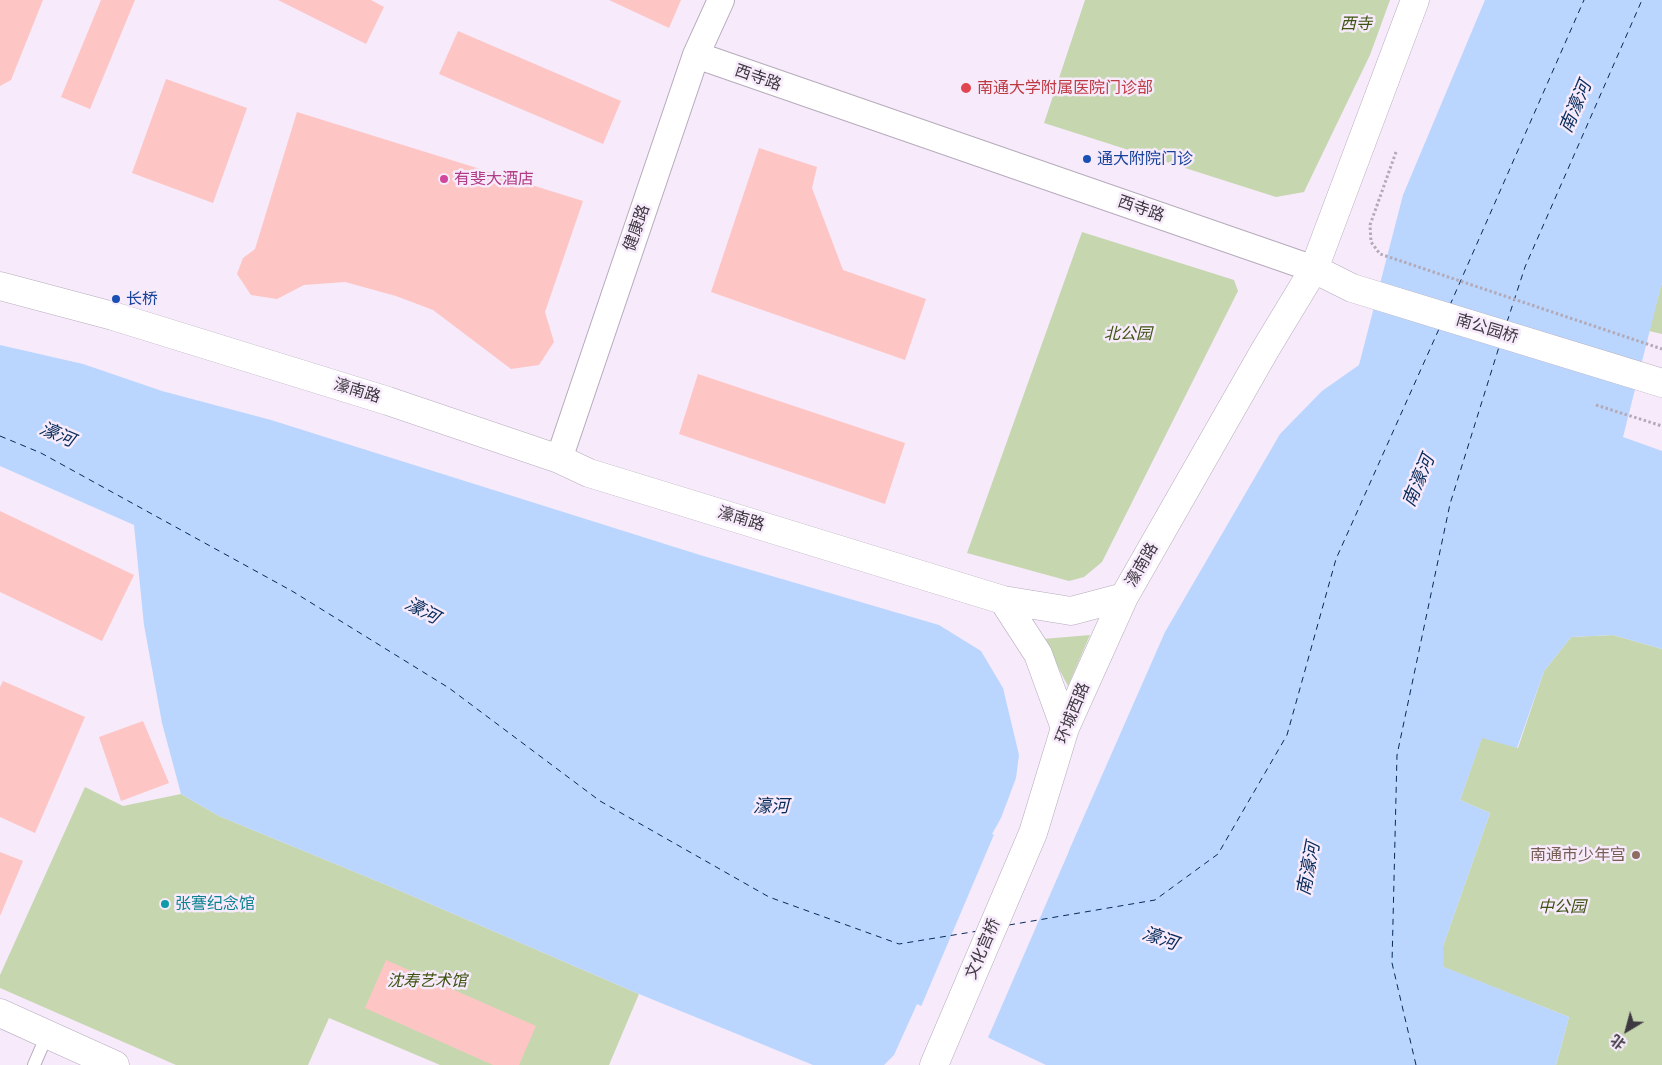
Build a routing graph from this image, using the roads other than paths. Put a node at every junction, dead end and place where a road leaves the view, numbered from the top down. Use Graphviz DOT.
graph roads {
  1 [pos="721,0"];
  2 [pos="1415,0"];
  3 [pos="696,55"];
  4 [pos="1314,269"];
  5 [pos="0,286"];
  6 [pos="1662,383"];
  7 [pos="559,459"];
  8 [pos="1124,597"];
  9 [pos="1003,600"];
  10 [pos="1065,728"];
  11 [pos="1033,833"];
  12 [pos="0,1013"];
  13 [pos="47,1035"];
  14 [pos="34,1065"];
  15 [pos="115,1065"];
  16 [pos="934,1065"];
  1 -- 3 [label="street, 健康路"];
  2 -- 4 [label="street"];
  3 -- 4 [label="street, 西寺路"];
  3 -- 7 [label="street, 健康路"];
  4 -- 6 [label="street, 南公园桥"];
  4 -- 8 [label="street, 濠南路"];
  5 -- 7 [label="street, 濠南路"];
  7 -- 9 [label="street, 濠南路"];
  8 -- 9 [label="street, 濠南路"];
  8 -- 10 [label="street, 环城西路"];
  9 -- 10 [label="street"];
  10 -- 11 [label="street, 环城西路"];
  11 -- 16 [label="street, 文化宫桥"];
  12 -- 13 [label="street"];
  13 -- 14 [label="lane"];
  13 -- 15 [label="street"];
}
